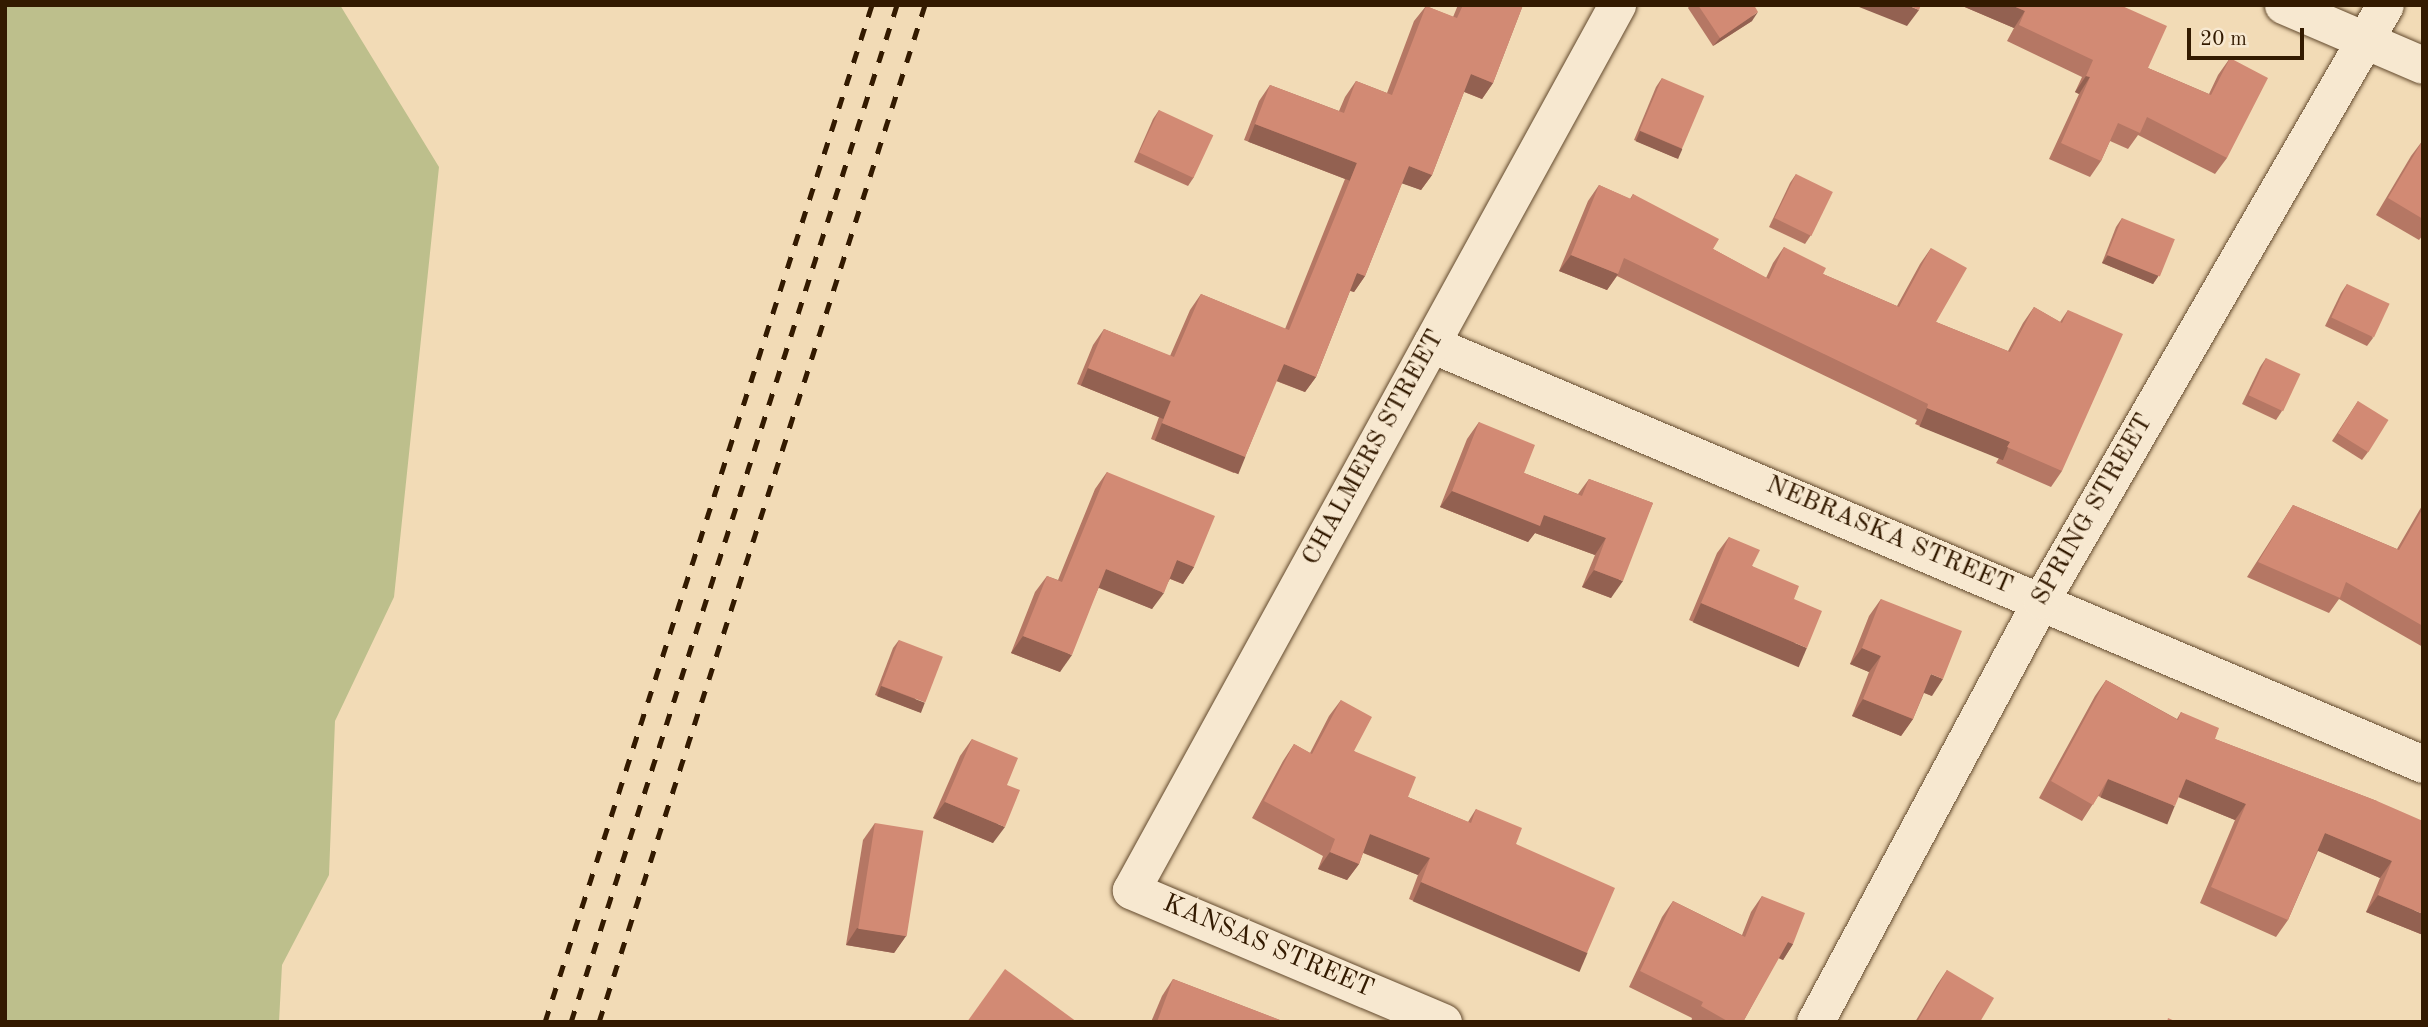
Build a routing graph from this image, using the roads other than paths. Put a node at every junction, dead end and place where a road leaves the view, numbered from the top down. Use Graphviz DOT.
graph roads {
  1 [pos="1617,5"];
  2 [pos="2283,5"];
  3 [pos="2385,5"];
  4 [pos="2364,39"];
  5 [pos="2423,65"];
  6 [pos="1432,344"];
  7 [pos="2041,600"];
  8 [pos="2423,764"];
  9 [pos="1131,890"];
  10 [pos="1443,1022"];
  11 [pos="1815,1022"];
  1 -- 6 [label="street, CHALMERS STREET"];
  2 -- 4 [label="street"];
  3 -- 4 [label="street, SPRING STREET"];
  4 -- 5 [label="street"];
  4 -- 7 [label="street, SPRING STREET"];
  6 -- 7 [label="street, NEBRASKA STREET"];
  6 -- 9 [label="street, CHALMERS STREET"];
  7 -- 8 [label="street, NEBRASKA STREET"];
  7 -- 11 [label="street, SPRING STREET"];
  9 -- 10 [label="street, KANSAS STREET"];
}
